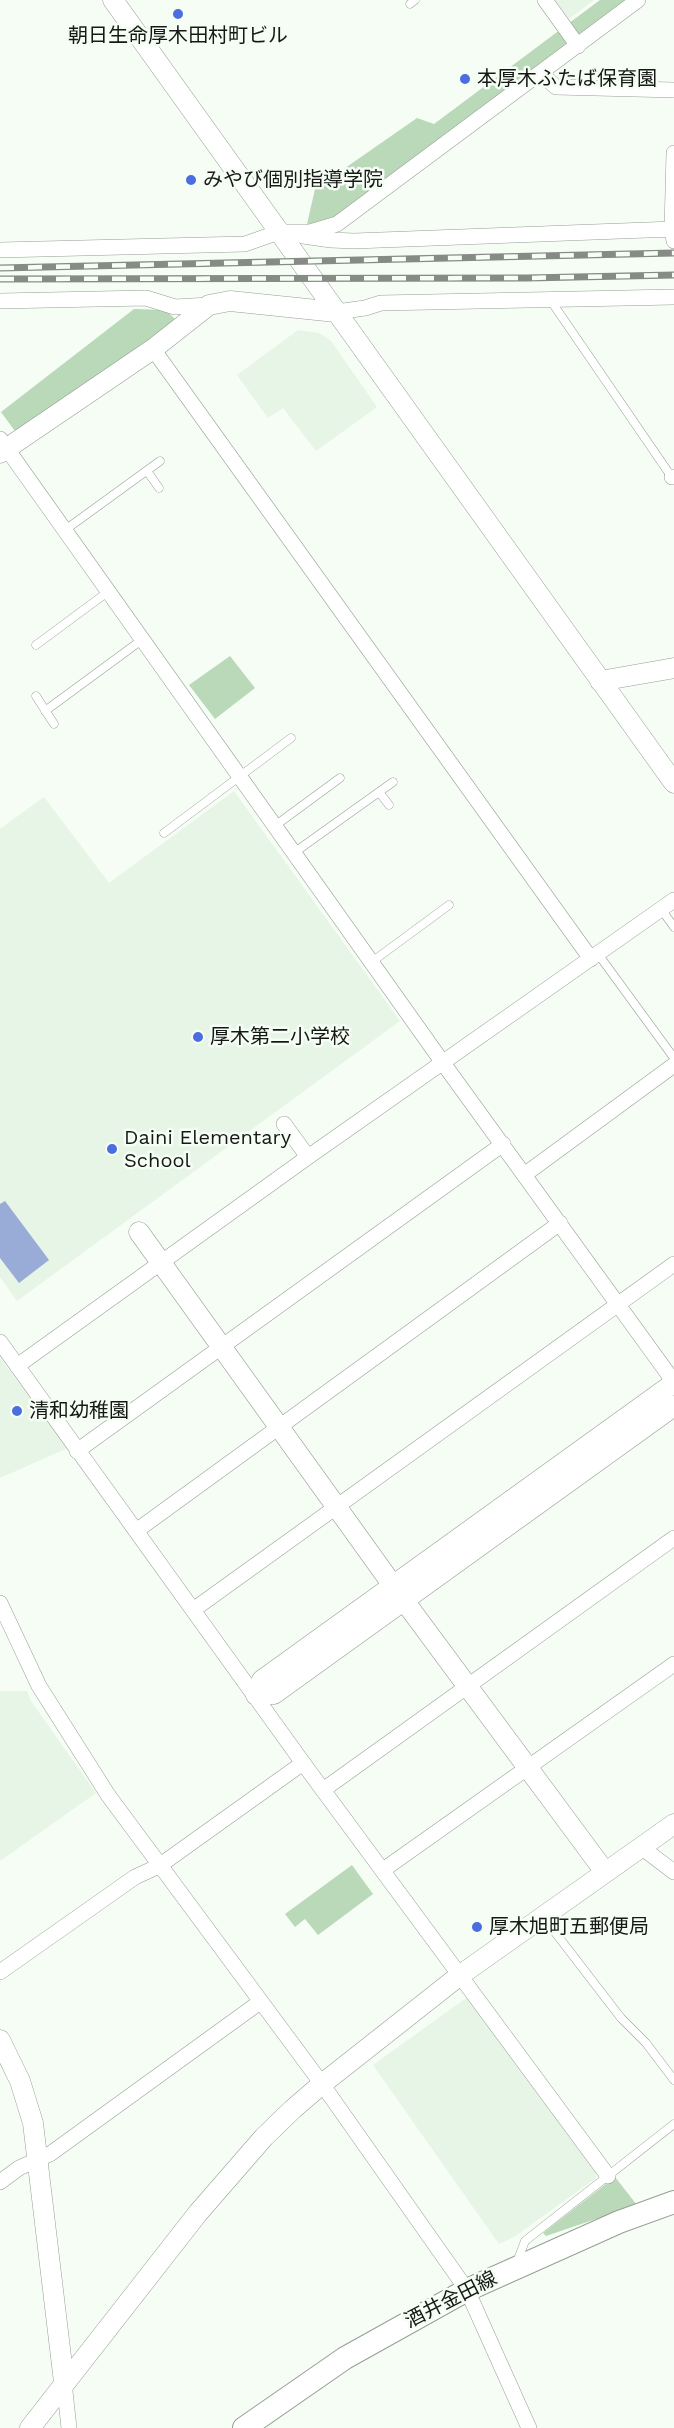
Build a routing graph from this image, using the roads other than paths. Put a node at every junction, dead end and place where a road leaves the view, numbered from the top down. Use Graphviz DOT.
graph roads {
  1 [pos="113,0"];
  2 [pos="545,0"];
  3 [pos="638,0"];
  4 [pos="578,46"];
  5 [pos="540,73"];
  6 [pos="674,90"];
  7 [pos="674,153"];
  8 [pos="279,232"];
  9 [pos="673,233"];
  10 [pos="0,250"];
  11 [pos="674,297"];
  12 [pos="0,301"];
  13 [pos="551,301"];
  14 [pos="209,305"];
  15 [pos="336,312"];
  16 [pos="153,349"];
  17 [pos="2,447"];
  18 [pos="160,462"];
  19 [pos="147,471"];
  20 [pos="673,478"];
  21 [pos="159,488"];
  22 [pos="65,530"];
  23 [pos="109,591"];
  24 [pos="143,639"];
  25 [pos="36,645"];
  26 [pos="674,668"];
  27 [pos="600,681"];
  28 [pos="36,696"];
  29 [pos="45,711"];
  30 [pos="54,724"];
  31 [pos="291,738"];
  32 [pos="240,776"];
  33 [pos="340,778"];
  34 [pos="393,782"];
  35 [pos="674,783"];
  36 [pos="379,792"];
  37 [pos="389,805"];
  38 [pos="276,825"];
  39 [pos="164,832"];
  40 [pos="295,852"];
  41 [pos="674,900"];
  42 [pos="449,905"];
  43 [pos="661,909"];
  44 [pos="674,927"];
  45 [pos="594,956"];
  46 [pos="373,961"];
  47 [pos="674,1058"];
  48 [pos="443,1063"];
  49 [pos="674,1065"];
  50 [pos="284,1124"];
  51 [pos="503,1144"];
  52 [pos="308,1158"];
  53 [pos="524,1174"];
  54 [pos="560,1223"];
  55 [pos="139,1232"];
  56 [pos="674,1263"];
  57 [pos="162,1265"];
  58 [pos="617,1304"];
  59 [pos="0,1342"];
  60 [pos="221,1347"];
  61 [pos="17,1366"];
  62 [pos="674,1382"];
  63 [pos="674,1406"];
  64 [pos="279,1427"];
  65 [pos="77,1451"];
  66 [pos="336,1507"];
  67 [pos="136,1531"];
  68 [pos="674,1538"];
  69 [pos="399,1594"];
  70 [pos="0,1603"];
  71 [pos="193,1610"];
  72 [pos="674,1664"];
  73 [pos="467,1686"];
  74 [pos="256,1695"];
  75 [pos="303,1763"];
  76 [pos="526,1769"];
  77 [pos="323,1790"];
  78 [pos="674,1824"];
  79 [pos="640,1847"];
  80 [pos="159,1866"];
  81 [pos="383,1870"];
  82 [pos="605,1872"];
  83 [pos="674,1872"];
  84 [pos="543,1917"];
  85 [pos="0,1972"];
  86 [pos="459,1976"];
  87 [pos="260,2002"];
  88 [pos="0,2040"];
  89 [pos="674,2080"];
  90 [pos="322,2084"];
  91 [pos="674,2124"];
  92 [pos="38,2159"];
  93 [pos="608,2176"];
  94 [pos="0,2182"];
  95 [pos="674,2202"];
  96 [pos="516,2267"];
  97 [pos="467,2290"];
  98 [pos="64,2382"];
  99 [pos="30,2428"];
  100 [pos="69,2428"];
  101 [pos="244,2428"];
  102 [pos="529,2428"];
  1 -- 8 [label="street"];
  2 -- 4 [label="street"];
  3 -- 4 [label="street"];
  4 -- 5 [label="street"];
  5 -- 6 [label="street"];
  5 -- 8 [label="street"];
  7 -- 9 [label="street"];
  8 -- 9 [label="street"];
  8 -- 10 [label="street"];
  8 -- 15 [label="street"];
  11 -- 13 [label="street"];
  12 -- 14 [label="street"];
  13 -- 15 [label="street"];
  13 -- 20 [label="lane"];
  14 -- 15 [label="street"];
  14 -- 16 [label="street"];
  15 -- 27 [label="street"];
  16 -- 17 [label="street"];
  16 -- 45 [label="street"];
  17 -- 22 [label="street"];
  18 -- 19 [label="lane"];
  19 -- 21 [label="lane"];
  19 -- 22 [label="lane"];
  22 -- 23 [label="street"];
  23 -- 24 [label="street"];
  23 -- 25 [label="lane"];
  24 -- 29 [label="lane"];
  24 -- 32 [label="street"];
  26 -- 27 [label="street"];
  27 -- 35 [label="street"];
  28 -- 29 [label="lane"];
  29 -- 30 [label="lane"];
  31 -- 32 [label="lane"];
  32 -- 38 [label="street"];
  32 -- 39 [label="lane"];
  33 -- 38 [label="lane"];
  34 -- 36 [label="lane"];
  36 -- 37 [label="lane"];
  36 -- 40 [label="lane"];
  38 -- 40 [label="street"];
  40 -- 46 [label="street"];
  41 -- 43 [label="street"];
  42 -- 46 [label="lane"];
  43 -- 44 [label="lane"];
  43 -- 45 [label="street"];
  45 -- 47 [label="lane"];
  45 -- 48 [label="street"];
  46 -- 48 [label="street"];
  48 -- 51 [label="street"];
  48 -- 52 [label="street"];
  49 -- 53 [label="street"];
  50 -- 52 [label="street"];
  51 -- 53 [label="street"];
  51 -- 60 [label="street"];
  52 -- 57 [label="street"];
  53 -- 54 [label="street"];
  54 -- 58 [label="street"];
  54 -- 64 [label="street"];
  55 -- 57 [label="street"];
  56 -- 58 [label="street"];
  57 -- 60 [label="street"];
  57 -- 61 [label="street"];
  58 -- 62 [label="street"];
  58 -- 66 [label="street"];
  59 -- 61 [label="street"];
  60 -- 64 [label="street"];
  60 -- 65 [label="street"];
  61 -- 65 [label="street"];
  62 -- 69 [label="street"];
  63 -- 69 [label="street"];
  64 -- 66 [label="street"];
  64 -- 67 [label="street"];
  65 -- 67 [label="street"];
  66 -- 69 [label="street"];
  66 -- 71 [label="street"];
  67 -- 71 [label="street"];
  68 -- 73 [label="street"];
  69 -- 73 [label="street"];
  69 -- 74 [label="street"];
  70 -- 80 [label="street"];
  71 -- 74 [label="street"];
  72 -- 76 [label="street"];
  73 -- 76 [label="street"];
  73 -- 77 [label="street"];
  74 -- 75 [label="street"];
  75 -- 77 [label="street"];
  75 -- 80 [label="street"];
  76 -- 81 [label="street"];
  76 -- 82 [label="street"];
  77 -- 81 [label="street"];
  78 -- 79 [label="street"];
  79 -- 82 [label="street"];
  79 -- 83 [label="street"];
  80 -- 85 [label="street"];
  80 -- 87 [label="street"];
  81 -- 86 [label="street"];
  82 -- 84 [label="street"];
  84 -- 86 [label="street"];
  84 -- 89 [label="lane"];
  86 -- 90 [label="street"];
  86 -- 93 [label="street"];
  87 -- 90 [label="street"];
  87 -- 92 [label="street"];
  88 -- 92 [label="street"];
  90 -- 97 [label="street"];
  90 -- 98 [label="street"];
  91 -- 93 [label="lane"];
  92 -- 94 [label="street"];
  92 -- 98 [label="street"];
  93 -- 96 [label="lane"];
  95 -- 96 [label="main road, 酒井金田線"];
  96 -- 97 [label="main road, 酒井金田線"];
  97 -- 101 [label="main road, 酒井金田線"];
  97 -- 102 [label="street"];
  98 -- 99 [label="street"];
  98 -- 100 [label="street"];
}
